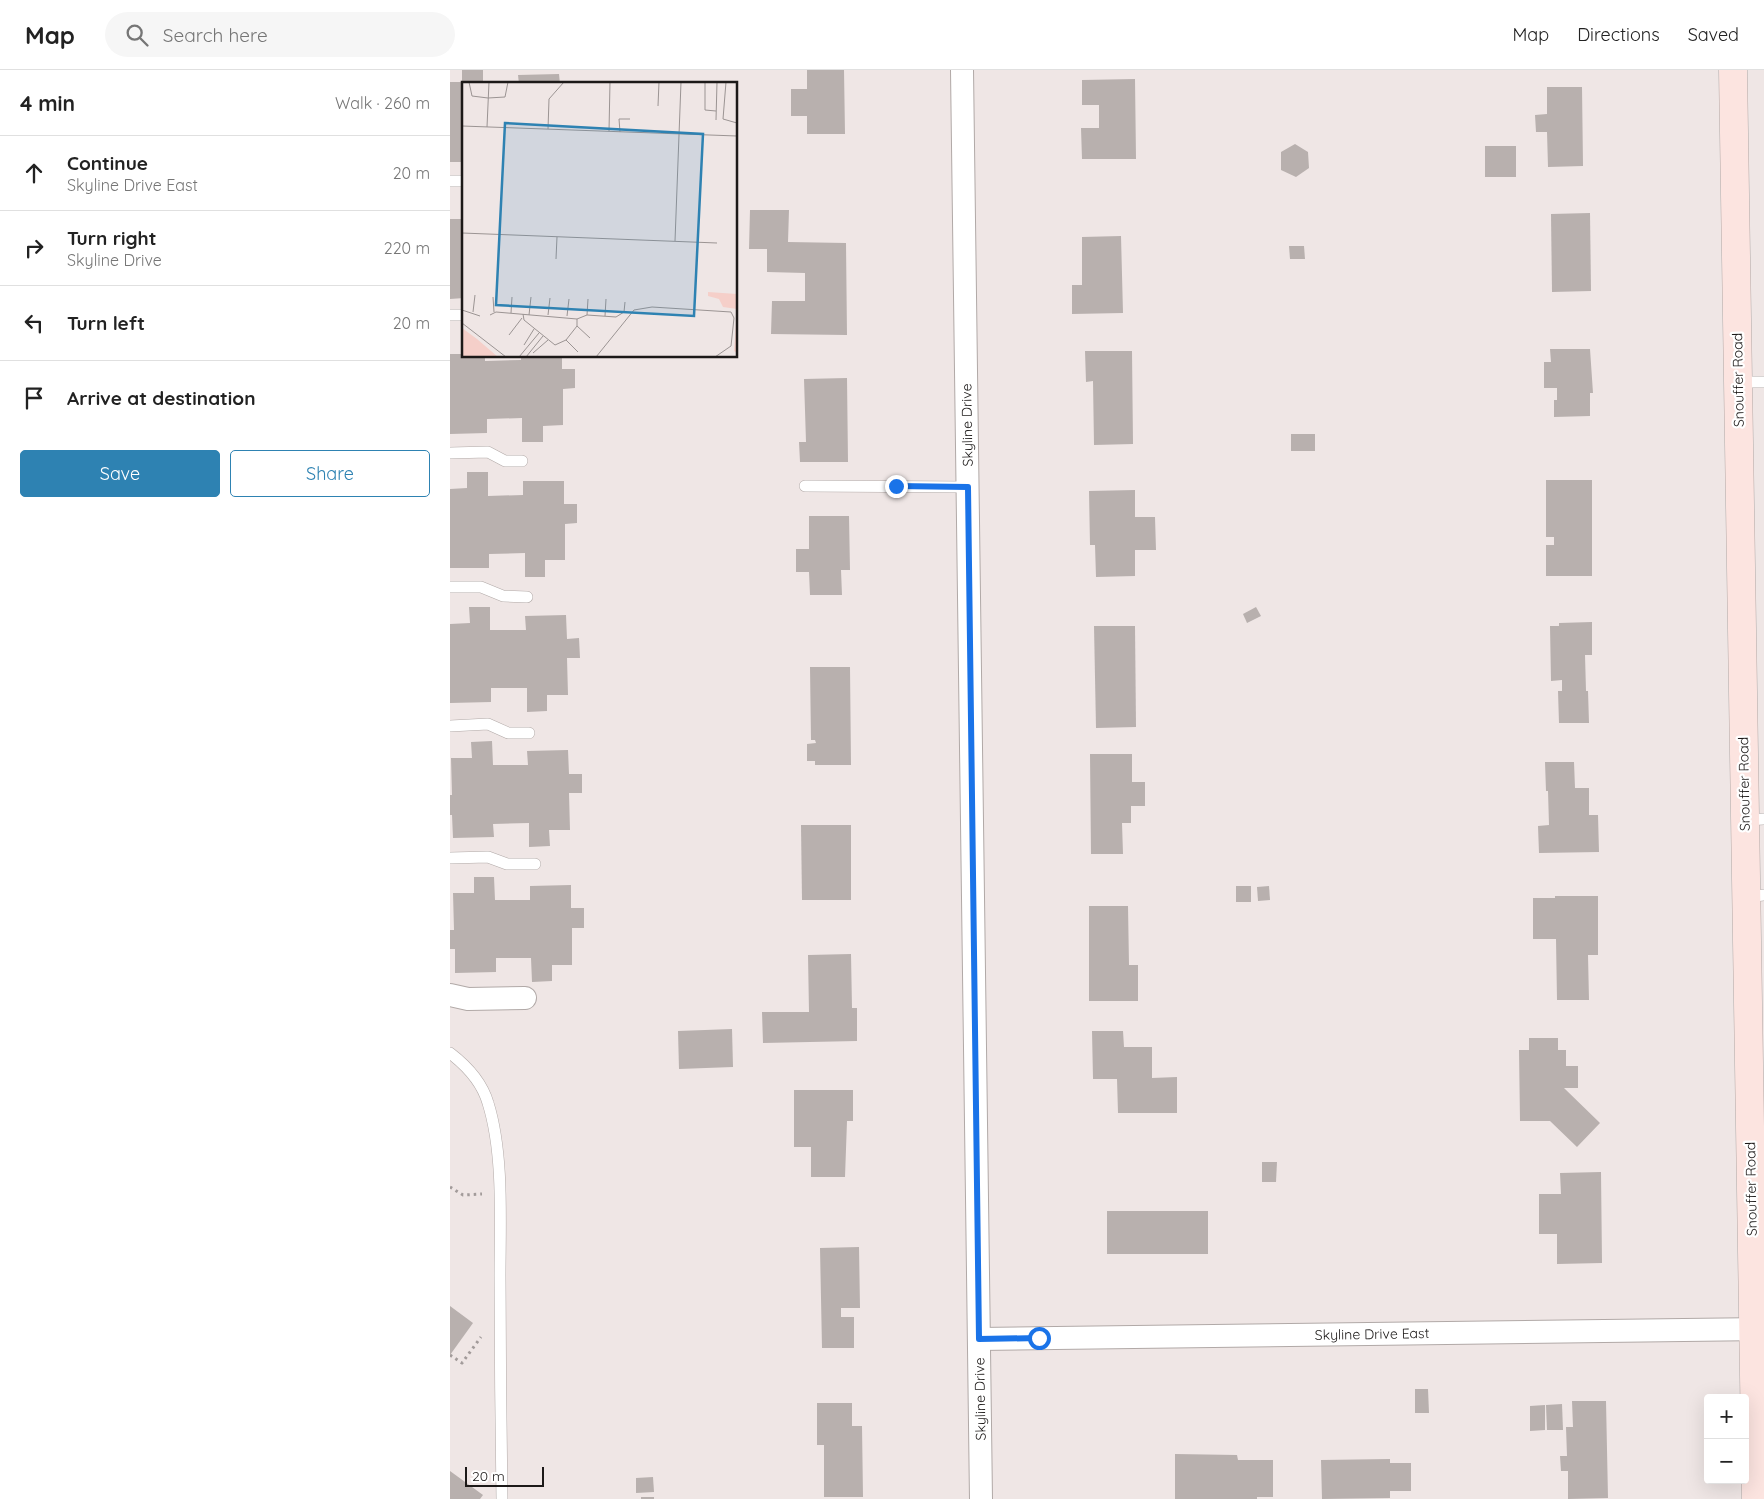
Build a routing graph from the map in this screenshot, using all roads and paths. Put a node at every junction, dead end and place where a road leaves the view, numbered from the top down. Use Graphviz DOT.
graph roads {
  1 [pos="962,70"];
  2 [pos="1733,70"];
  3 [pos="1751,382"];
  4 [pos="450,453"];
  5 [pos="522,461"];
  6 [pos="805,486"];
  7 [pos="968,487"];
  8 [pos="450,588"];
  9 [pos="527,596"];
  10 [pos="450,726"];
  11 [pos="529,733"];
  12 [pos="1755,819"];
  13 [pos="450,858"];
  14 [pos="535,864"];
  15 [pos="1755,896"];
  16 [pos="450,995"];
  17 [pos="525,998"];
  18 [pos="450,1052"];
  19 [pos="450,1187"];
  20 [pos="500,1193"];
  21 [pos="500,1311"];
  22 [pos="1758,1329"];
  23 [pos="979,1339"];
  24 [pos="450,1354"];
  25 [pos="502,1499"];
  26 [pos="981,1499"];
  27 [pos="1756,1499"];
  1 -- 7 [label="street, Skyline Drive"];
  2 -- 3 [label="main road, Snouffer Road"];
  3 -- 12 [label="main road, Snouffer Road"];
  4 -- 5 [label="lane"];
  6 -- 7 [label="lane"];
  7 -- 23 [label="street, Skyline Drive"];
  8 -- 9 [label="lane"];
  10 -- 11 [label="lane"];
  12 -- 15 [label="main road, Snouffer Road"];
  13 -- 14 [label="lane"];
  15 -- 22 [label="main road, Snouffer Road"];
  16 -- 17 [label="street"];
  18 -- 20 [label="lane"];
  19 -- 20 [label="path"];
  20 -- 21 [label="lane"];
  21 -- 24 [label="path"];
  21 -- 25 [label="lane"];
  22 -- 23 [label="street, Skyline Drive East"];
  22 -- 27 [label="main road, Snouffer Road"];
  23 -- 26 [label="street, Skyline Drive"];
}
